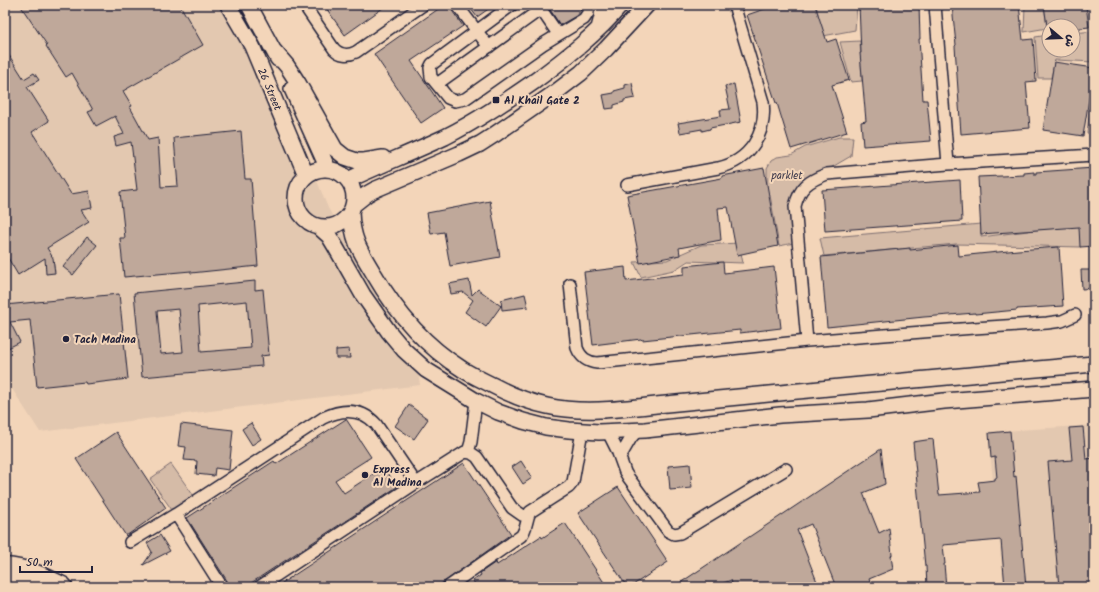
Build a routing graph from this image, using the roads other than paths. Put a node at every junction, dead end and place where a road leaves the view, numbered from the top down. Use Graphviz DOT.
graph roads {
  1 [pos="228,5"];
  2 [pos="249,5"];
  3 [pos="304,5"];
  4 [pos="423,5"];
  5 [pos="457,5"];
  6 [pos="512,5"];
  7 [pos="589,5"];
  8 [pos="603,5"];
  9 [pos="647,5"];
  10 [pos="734,5"];
  11 [pos="935,5"];
  12 [pos="618,6"];
  13 [pos="539,7"];
  14 [pos="599,28"];
  15 [pos="477,31"];
  16 [pos="558,34"];
  17 [pos="618,36"];
  18 [pos="488,47"];
  19 [pos="274,51"];
  20 [pos="437,84"];
  21 [pos="404,154"];
  22 [pos="1094,155"];
  23 [pos="948,164"];
  24 [pos="328,169"];
  25 [pos="306,175"];
  26 [pos="348,180"];
  27 [pos="627,185"];
  28 [pos="352,208"];
  29 [pos="319,227"];
  30 [pos="570,284"];
  31 [pos="1075,315"];
  32 [pos="807,341"];
  33 [pos="1094,364"];
  34 [pos="1094,389"];
  35 [pos="476,401"];
  36 [pos="638,430"];
  37 [pos="582,431"];
  38 [pos="608,432"];
  39 [pos="468,452"];
  40 [pos="620,457"];
  41 [pos="786,469"];
  42 [pos="416,483"];
  43 [pos="176,514"];
  44 [pos="528,518"];
  45 [pos="130,542"];
  46 [pos="5,568"];
  47 [pos="5,576"];
  48 [pos="21,587"];
  49 [pos="62,587"];
  50 [pos="222,587"];
  51 [pos="259,587"];
  52 [pos="448,587"];
  1 -- 25 [label="street, 26 Street"];
  2 -- 19 [label="street, 26 Street"];
  3 -- 4 [label="street"];
  5 -- 15 [label="street"];
  6 -- 15 [label="street"];
  7 -- 16 [label="street"];
  8 -- 14 [label="street"];
  9 -- 17 [label="street"];
  10 -- 27 [label="street"];
  11 -- 23 [label="street"];
  12 -- 14 [label="street"];
  12 -- 17 [label="street"];
  13 -- 16 [label="street"];
  13 -- 18 [label="street"];
  14 -- 21 [label="street"];
  15 -- 18 [label="street"];
  15 -- 20 [label="street"];
  16 -- 20 [label="street"];
  17 -- 28 [label="street"];
  18 -- 20 [label="street"];
  19 -- 21 [label="street"];
  19 -- 24 [label="street, 26 Street"];
  21 -- 26 [label="street"];
  22 -- 23 [label="street"];
  23 -- 32 [label="street"];
  24 -- 25 [label="street"];
  24 -- 26 [label="street"];
  25 -- 29 [label="street"];
  26 -- 28 [label="street"];
  28 -- 29 [label="street"];
  28 -- 33 [label="street"];
  29 -- 35 [label="street"];
  30 -- 32 [label="street"];
  31 -- 32 [label="street"];
  34 -- 36 [label="street"];
  35 -- 37 [label="street"];
  35 -- 39 [label="street"];
  36 -- 38 [label="street"];
  36 -- 40 [label="street"];
  37 -- 38 [label="street"];
  37 -- 44 [label="street"];
  38 -- 40 [label="street"];
  39 -- 42 [label="street"];
  39 -- 44 [label="street"];
  40 -- 41 [label="street"];
  42 -- 43 [label="street"];
  42 -- 51 [label="street"];
  43 -- 45 [label="street"];
  43 -- 50 [label="street"];
  44 -- 52 [label="street"];
  46 -- 49 [label="highway"];
  47 -- 48 [label="highway"];
}
